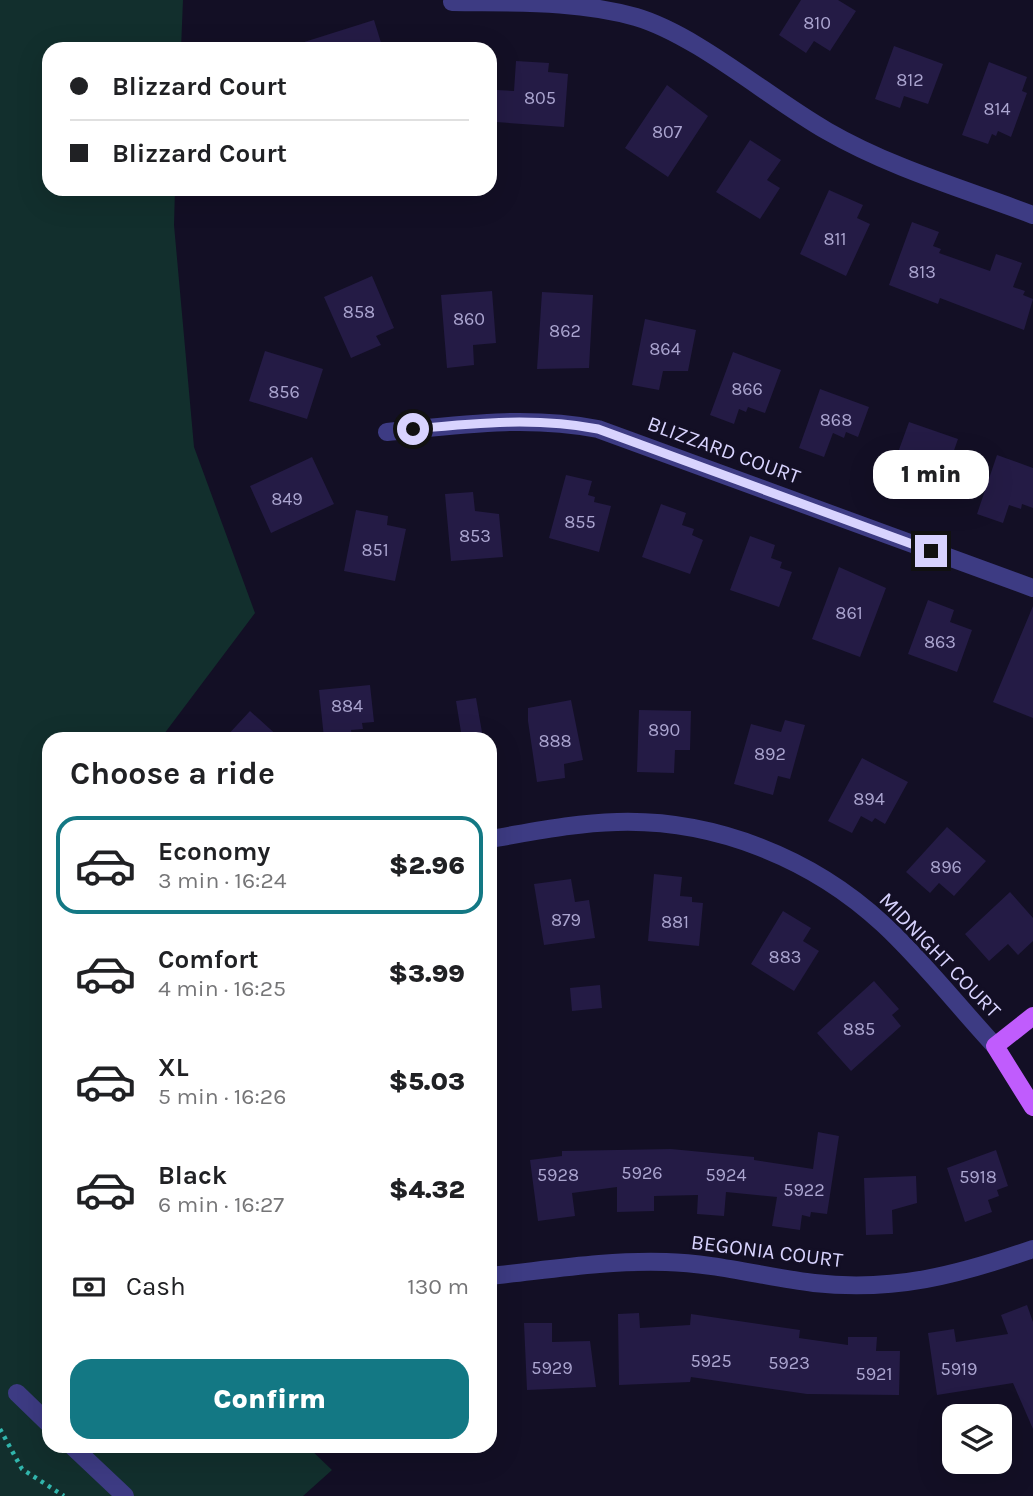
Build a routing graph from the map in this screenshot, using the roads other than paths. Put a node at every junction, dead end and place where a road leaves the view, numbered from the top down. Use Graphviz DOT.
graph roads {
  1 [pos="452,2"];
  2 [pos="1033,215"];
  3 [pos="387,432"];
  4 [pos="1033,588"];
  5 [pos="497,838"];
  6 [pos="1033,1016"];
  7 [pos="995,1046"];
  8 [pos="1033,1107"];
  9 [pos="1033,1249"];
  10 [pos="497,1275"];
  11 [pos="17,1393"];
  12 [pos="42,1417"];
  13 [pos="79,1453"];
  14 [pos="125,1496"];
  1 -- 2 [label="street"];
  3 -- 4 [label="street, BLIZZARD COURT"];
  5 -- 7 [label="street, MIDNIGHT COURT"];
  6 -- 7 [label="main road"];
  7 -- 8 [label="main road"];
  9 -- 10 [label="street, BEGONIA COURT"];
  11 -- 12 [label="street"];
  13 -- 14 [label="street"];
}
